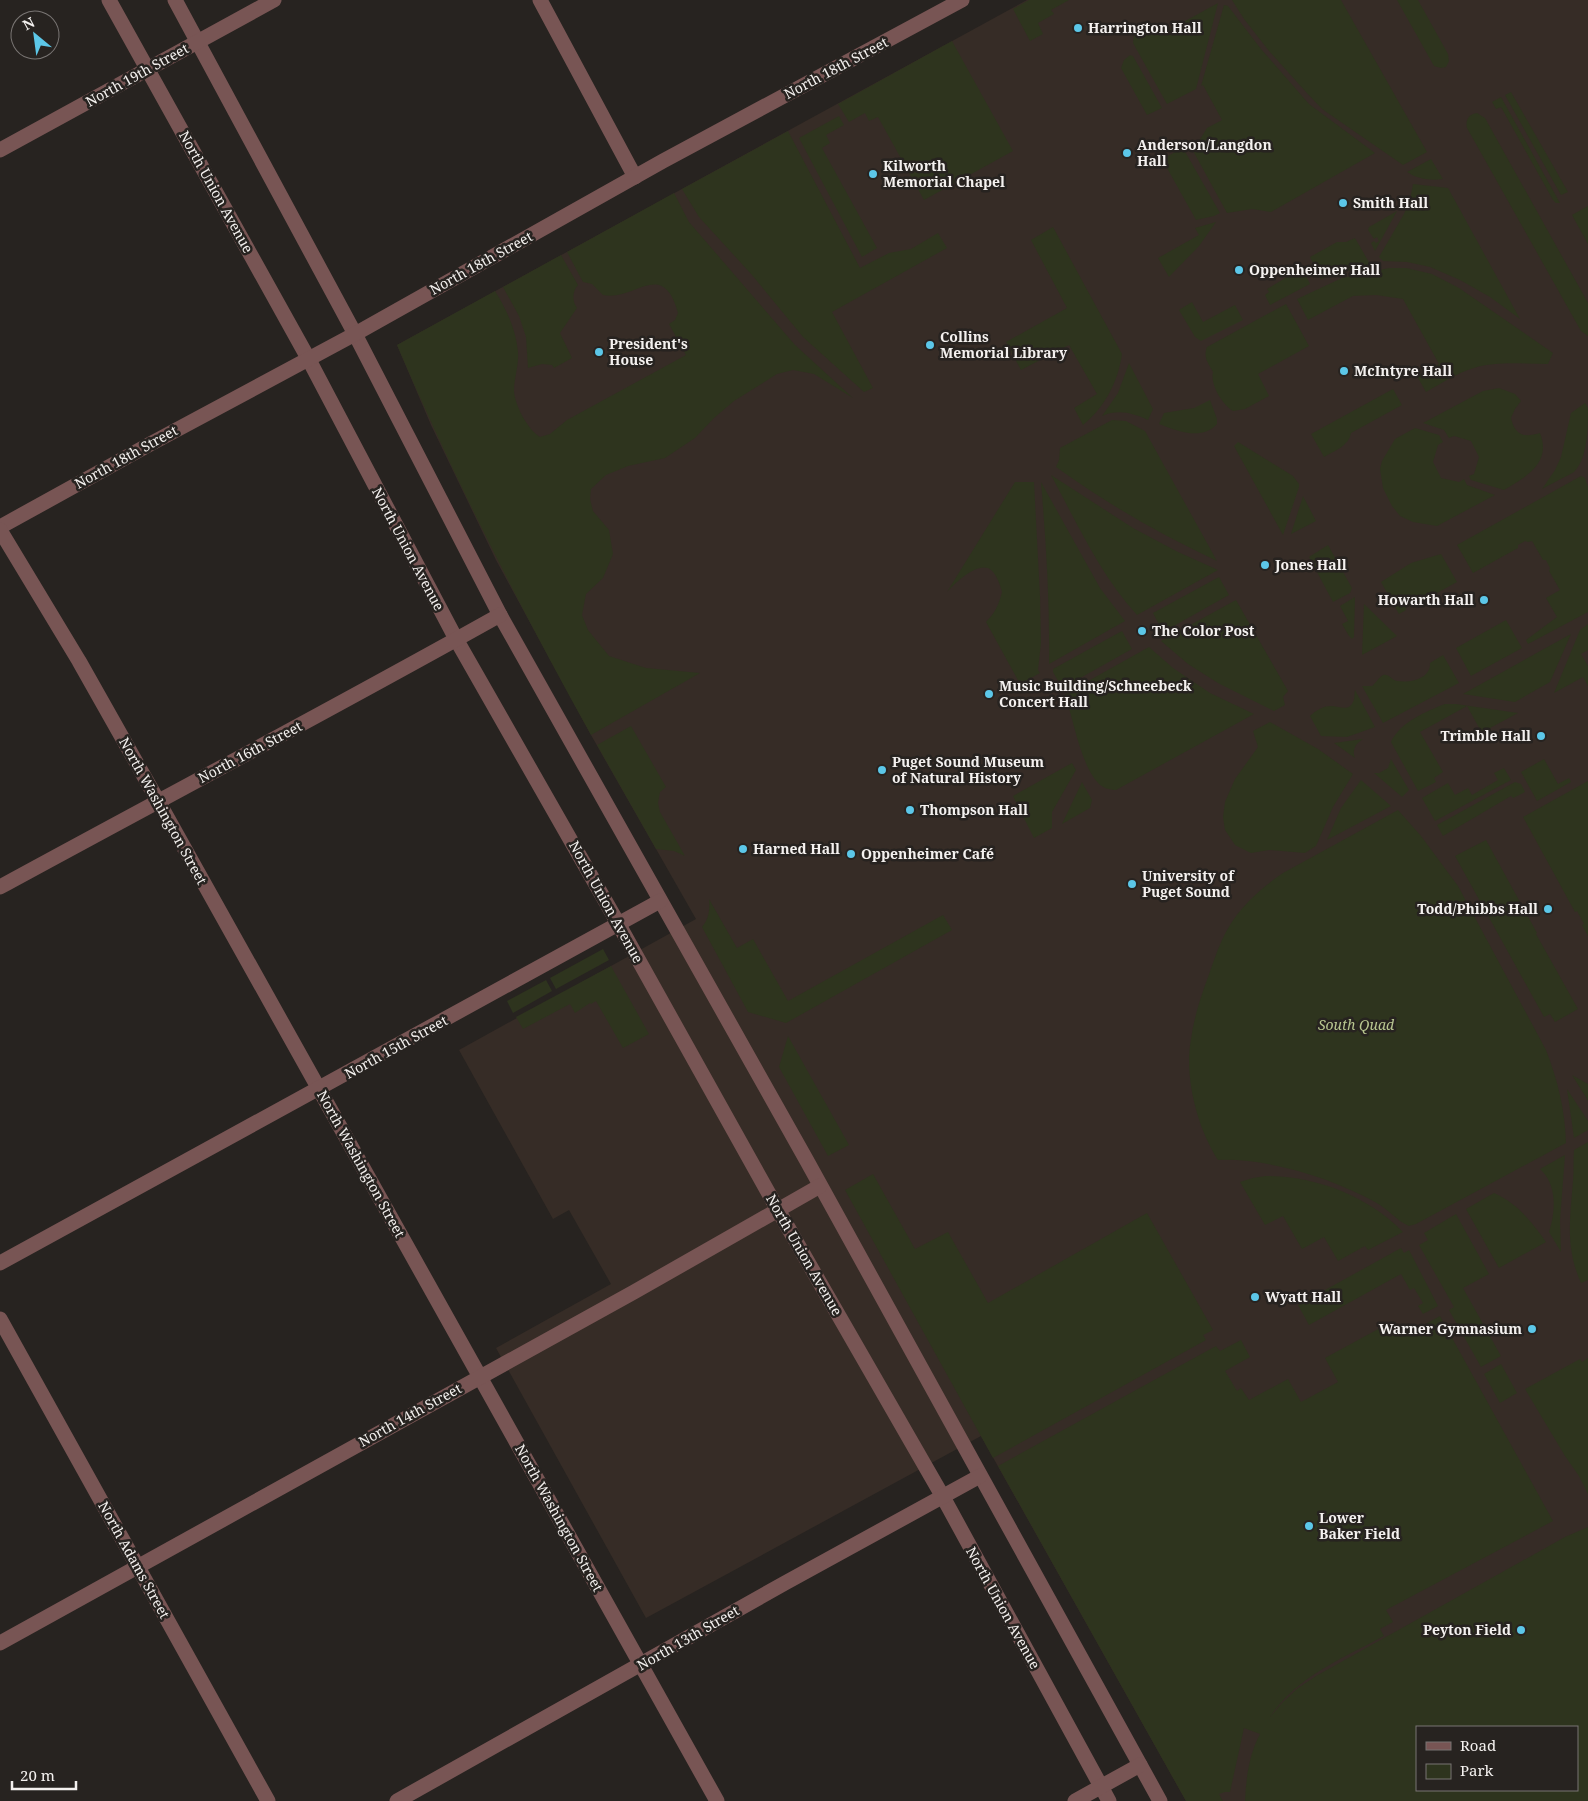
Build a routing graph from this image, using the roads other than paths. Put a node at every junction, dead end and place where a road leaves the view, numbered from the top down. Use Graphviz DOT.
graph roads {
  1 [pos="110,0"];
  2 [pos="175,0"];
  3 [pos="274,0"];
  4 [pos="540,0"];
  5 [pos="962,0"];
  6 [pos="198,41"];
  7 [pos="148,70"];
  8 [pos="0,150"];
  9 [pos="635,177"];
  10 [pos="355,334"];
  11 [pos="308,358"];
  12 [pos="0,528"];
  13 [pos="500,615"];
  14 [pos="456,640"];
  15 [pos="158,801"];
  16 [pos="0,888"];
  17 [pos="660,901"];
  18 [pos="619,925"];
  19 [pos="319,1090"];
  20 [pos="820,1186"];
  21 [pos="778,1210"];
  22 [pos="0,1263"];
  23 [pos="0,1319"];
  24 [pos="479,1376"];
  25 [pos="980,1476"];
  26 [pos="943,1497"];
  27 [pos="138,1567"];
  28 [pos="0,1643"];
  29 [pos="641,1665"];
  30 [pos="1140,1765"];
  31 [pos="1101,1787"];
  32 [pos="268,1801"];
  33 [pos="397,1801"];
  34 [pos="717,1801"];
  35 [pos="1075,1801"];
  36 [pos="1109,1801"];
  37 [pos="1160,1801"];
  1 -- 7 [label="street, North Union Avenue"];
  2 -- 6 [label="street"];
  3 -- 6 [label="street, North 19th Street"];
  4 -- 9 [label="street"];
  5 -- 9 [label="street, North 18th Street"];
  6 -- 7 [label="street, North 19th Street"];
  6 -- 10 [label="street"];
  7 -- 8 [label="street, North 19th Street"];
  7 -- 11 [label="street, North Union Avenue"];
  9 -- 10 [label="street, North 18th Street"];
  10 -- 11 [label="street, North 18th Street"];
  10 -- 13 [label="street"];
  11 -- 12 [label="street, North 18th Street"];
  11 -- 14 [label="street, North Union Avenue"];
  12 -- 15 [label="street, North Washington Street"];
  13 -- 14 [label="street, North 16th Street"];
  13 -- 17 [label="street"];
  14 -- 15 [label="street, North 16th Street"];
  14 -- 18 [label="street, North Union Avenue"];
  15 -- 16 [label="street, North 16th Street"];
  15 -- 19 [label="street, North Washington Street"];
  17 -- 18 [label="street, North 15th Street"];
  17 -- 20 [label="street"];
  18 -- 19 [label="street, North 15th Street"];
  18 -- 21 [label="street, North Union Avenue"];
  19 -- 22 [label="street, North 15th Street"];
  19 -- 24 [label="street, North Washington Street"];
  20 -- 21 [label="street, North 14th Street"];
  20 -- 25 [label="street"];
  21 -- 24 [label="street, North 14th Street"];
  21 -- 26 [label="street, North Union Avenue"];
  23 -- 27 [label="street, North Adams Street"];
  24 -- 27 [label="street, North 14th Street"];
  24 -- 29 [label="street, North Washington Street"];
  25 -- 26 [label="street, North 13th Street"];
  25 -- 30 [label="street"];
  26 -- 29 [label="street, North 13th Street"];
  26 -- 31 [label="street, North Union Avenue"];
  27 -- 28 [label="street, North 14th Street"];
  27 -- 32 [label="street, North Adams Street"];
  29 -- 33 [label="street, North 13th Street"];
  29 -- 34 [label="street, North Washington Street"];
  30 -- 31 [label="street"];
  30 -- 37 [label="street"];
  31 -- 35 [label="street"];
  31 -- 36 [label="street, North Union Avenue"];
}
